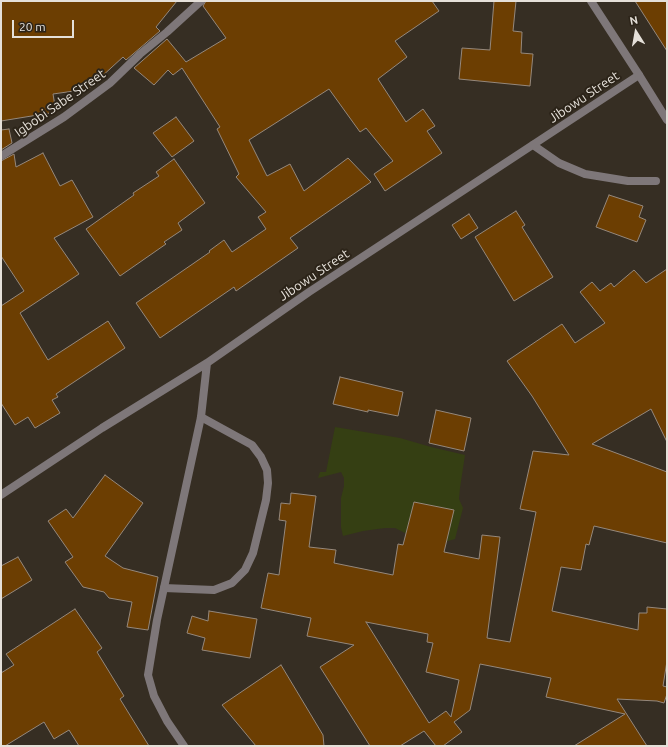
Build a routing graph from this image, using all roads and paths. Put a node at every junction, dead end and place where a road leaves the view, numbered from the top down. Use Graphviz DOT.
graph roads {
  1 [pos="201,1"];
  2 [pos="591,1"];
  3 [pos="639,75"];
  4 [pos="667,120"];
  5 [pos="533,146"];
  6 [pos="1,156"];
  7 [pos="656,181"];
  8 [pos="207,363"];
  9 [pos="201,417"];
  10 [pos="1,495"];
  11 [pos="164,588"];
  12 [pos="184,746"];
  1 -- 6 [label="street, Igbobi Sabe Street"];
  2 -- 3 [label="street"];
  3 -- 4 [label="street"];
  3 -- 5 [label="street, Jibowu Street"];
  5 -- 7 [label="street"];
  5 -- 8 [label="street, Jibowu Street"];
  8 -- 9 [label="street"];
  8 -- 10 [label="street, Jibowu Street"];
  9 -- 11 [label="street"];
  9 -- 11 [label="street"];
  11 -- 12 [label="street"];
}
